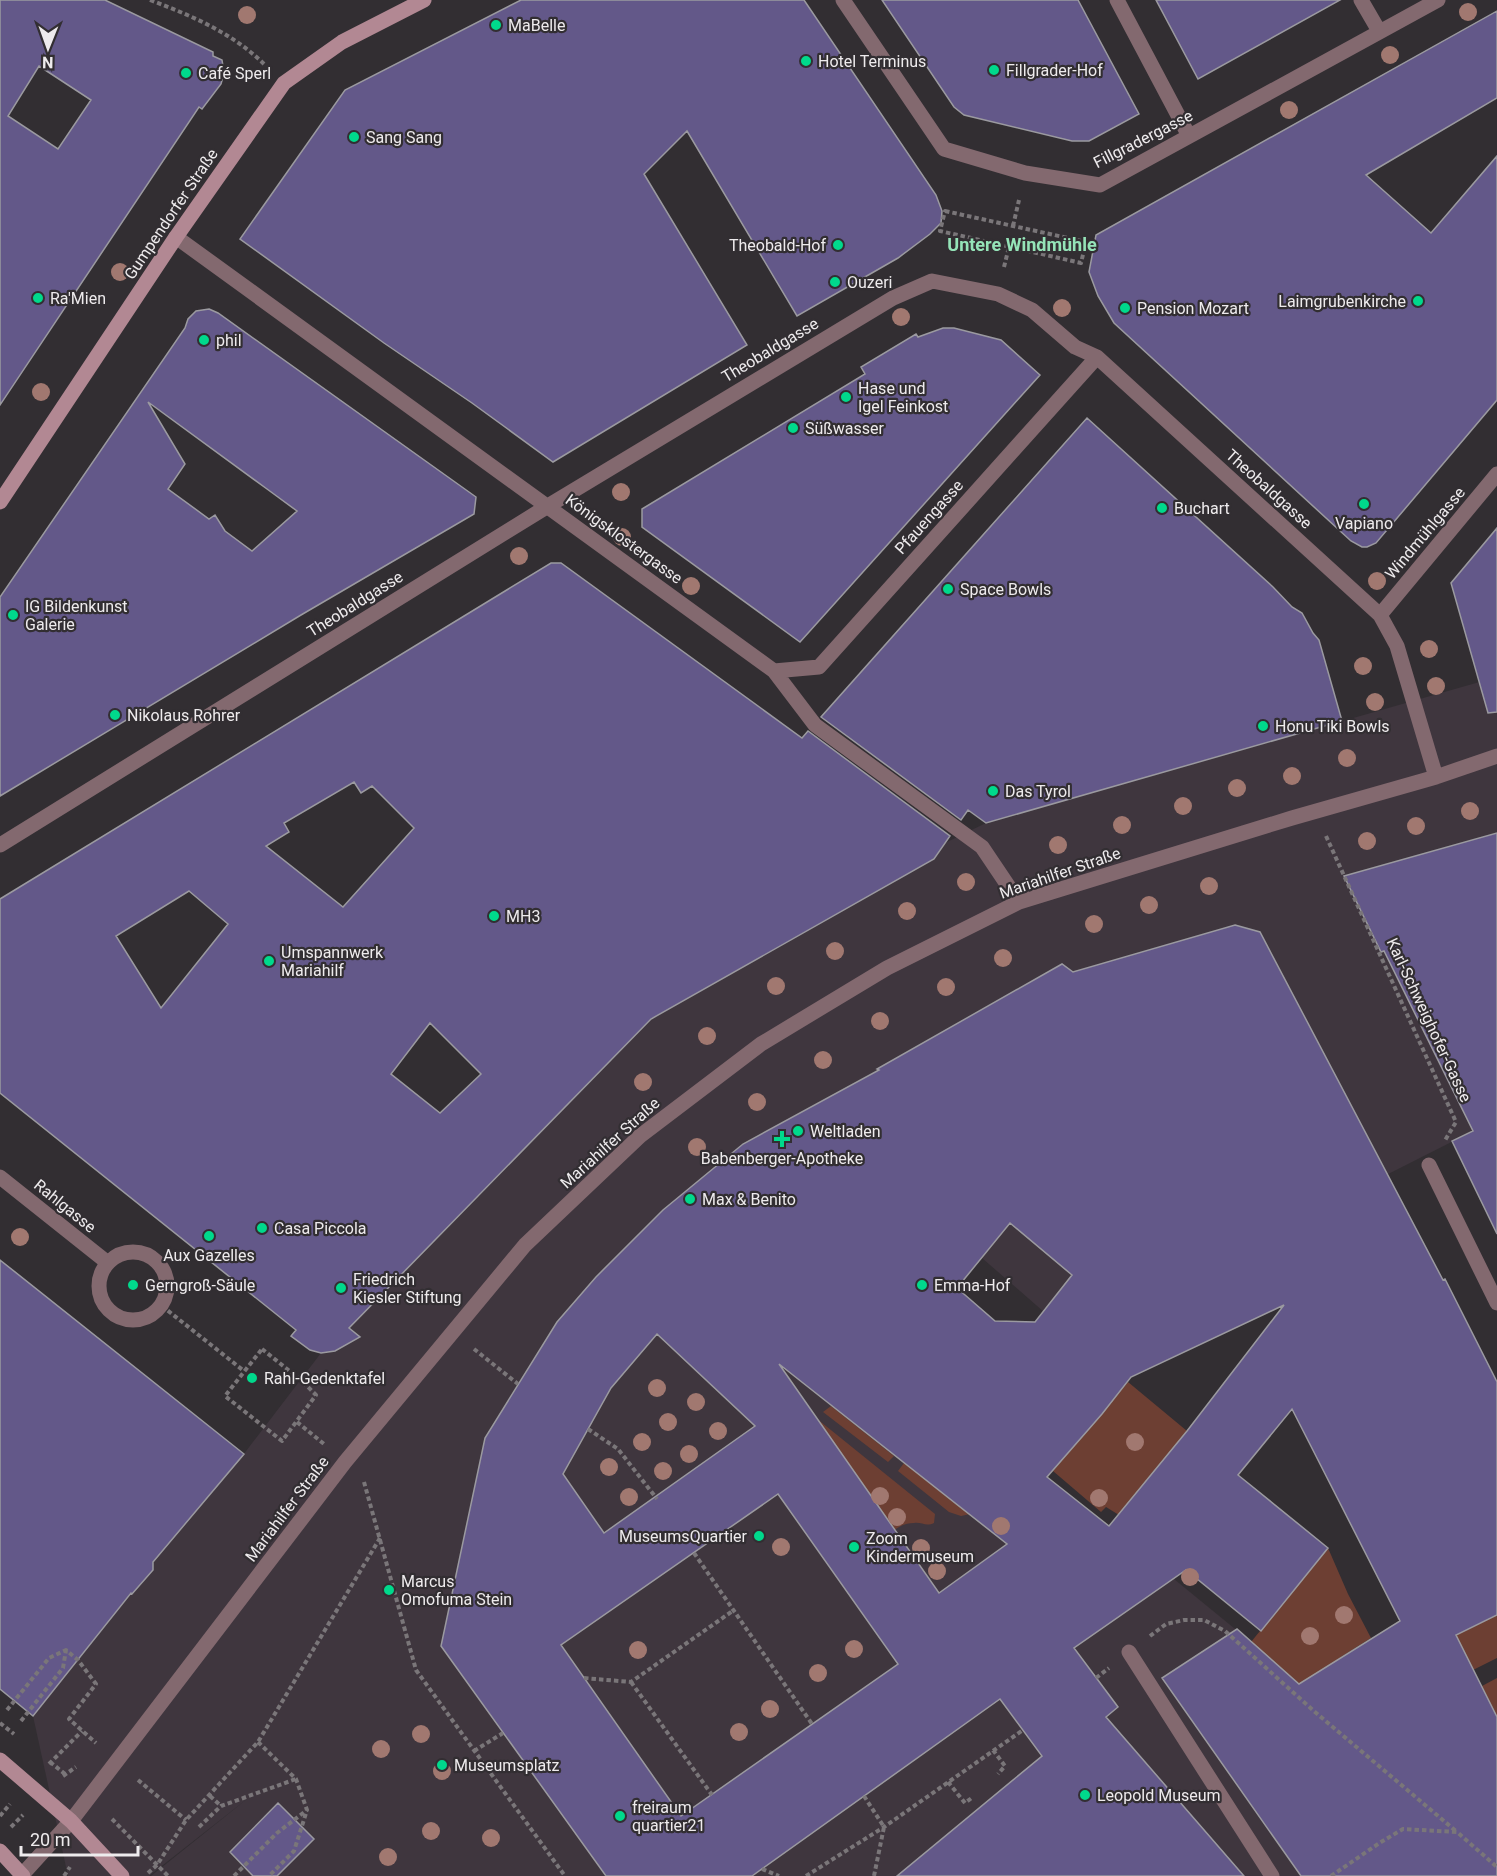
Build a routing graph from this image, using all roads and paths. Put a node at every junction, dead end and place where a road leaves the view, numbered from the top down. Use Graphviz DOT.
graph roads {
  1 [pos="150,0"];
  2 [pos="424,0"];
  3 [pos="843,0"];
  4 [pos="1117,0"];
  5 [pos="1361,0"];
  6 [pos="1438,0"];
  7 [pos="404,4"];
  8 [pos="1379,32"];
  9 [pos="284,84"];
  10 [pos="1189,136"];
  11 [pos="176,237"];
  12 [pos="1009,247"];
  13 [pos="1005,260"];
  14 [pos="1097,357"];
  15 [pos="1497,474"];
  16 [pos="0,502"];
  17 [pos="548,506"];
  18 [pos="1380,615"];
  19 [pos="774,671"];
  20 [pos="1497,756"];
  21 [pos="1436,777"];
  22 [pos="1315,811"];
  23 [pos="0,845"];
  24 [pos="1020,902"];
  25 [pos="1429,1165"];
  26 [pos="0,1177"];
  27 [pos="108,1263"];
  28 [pos="1497,1304"];
  29 [pos="162,1306"];
  30 [pos="453,1332"];
  31 [pos="244,1371"];
  32 [pos="518,1384"];
  33 [pos="297,1422"];
  34 [pos="588,1429"];
  35 [pos="345,1462"];
  36 [pos="363,1476"];
  37 [pos="657,1499"];
  38 [pos="380,1538"];
  39 [pos="694,1553"];
  40 [pos="734,1610"];
  41 [pos="66,1650"];
  42 [pos="1129,1652"];
  43 [pos="78,1660"];
  44 [pos="584,1678"];
  45 [pos="1096,1678"];
  46 [pos="631,1682"];
  47 [pos="7,1710"];
  48 [pos="21,1721"];
  49 [pos="812,1724"];
  50 [pos="1023,1730"];
  51 [pos="503,1733"];
  52 [pos="258,1742"];
  53 [pos="993,1750"];
  54 [pos="474,1751"];
  55 [pos="0,1760"];
  56 [pos="65,1774"];
  57 [pos="998,1774"];
  58 [pos="296,1779"];
  59 [pos="948,1782"];
  60 [pos="712,1795"];
  61 [pos="210,1796"];
  62 [pos="864,1796"];
  63 [pos="89,1797"];
  64 [pos="973,1797"];
  65 [pos="221,1806"];
  66 [pos="307,1810"];
  67 [pos="71,1821"];
  68 [pos="199,1827"];
  69 [pos="884,1827"];
  70 [pos="1457,1832"];
  71 [pos="0,1851"];
  72 [pos="157,1864"];
  73 [pos="1497,1867"];
  74 [pos="762,1869"];
  75 [pos="22,1876"];
  76 [pos="122,1876"];
  77 [pos="146,1876"];
  78 [pos="168,1876"];
  79 [pos="234,1876"];
  80 [pos="269,1876"];
  81 [pos="565,1876"];
  82 [pos="779,1876"];
  83 [pos="806,1876"];
  84 [pos="874,1876"];
  85 [pos="1272,1876"];
  86 [pos="1331,1876"];
  1 -- 9 [label="path"];
  2 -- 7 [label="street, Gumpendorfer Straße"];
  3 -- 10 [label="street, Fillgradergasse"];
  4 -- 10 [label="street"];
  5 -- 8 [label="street"];
  6 -- 8 [label="street, Fillgradergasse"];
  7 -- 9 [label="street, Gumpendorfer Straße"];
  8 -- 10 [label="street, Fillgradergasse"];
  9 -- 11 [label="street, Gumpendorfer Straße"];
  11 -- 16 [label="street, Gumpendorfer Straße"];
  11 -- 17 [label="street, Königsklostergasse"];
  12 -- 12 [label="path"];
  12 -- 13 [label="path"];
  14 -- 17 [label="street, Theobaldgasse"];
  14 -- 18 [label="street, Theobaldgasse"];
  14 -- 19 [label="street, Pfauengasse"];
  15 -- 18 [label="street, Windmühlgasse"];
  17 -- 19 [label="street, Königsklostergasse"];
  17 -- 23 [label="street, Theobaldgasse"];
  18 -- 21 [label="street, Theobaldgasse"];
  19 -- 24 [label="street, Königsklostergasse"];
  20 -- 21 [label="street, Mariahilfer Straße"];
  21 -- 22 [label="street, Mariahilfer Straße"];
  22 -- 24 [label="street, Mariahilfer Straße"];
  22 -- 25 [label="path, Karl-Schweighofer-Gasse"];
  24 -- 30 [label="street, Mariahilfer Straße"];
  25 -- 28 [label="street"];
  26 -- 27 [label="street, Rahlgasse"];
  27 -- 29 [label="street"];
  27 -- 29 [label="street"];
  29 -- 31 [label="path"];
  30 -- 32 [label="path"];
  30 -- 35 [label="street, Mariahilfer Straße"];
  31 -- 33 [label="path"];
  31 -- 33 [label="path"];
  33 -- 35 [label="path"];
  34 -- 37 [label="path"];
  35 -- 63 [label="street, Mariahilfer Straße"];
  36 -- 38 [label="path"];
  38 -- 52 [label="path"];
  38 -- 54 [label="path"];
  39 -- 40 [label="path"];
  40 -- 46 [label="path"];
  40 -- 49 [label="path"];
  41 -- 43 [label="path"];
  41 -- 47 [label="path"];
  41 -- 48 [label="path"];
  42 -- 45 [label="path"];
  42 -- 70 [label="path"];
  42 -- 85 [label="street"];
  44 -- 46 [label="path"];
  46 -- 60 [label="path"];
  50 -- 53 [label="path"];
  51 -- 54 [label="path"];
  52 -- 58 [label="path"];
  52 -- 61 [label="path"];
  53 -- 57 [label="path"];
  53 -- 59 [label="path"];
  54 -- 81 [label="path"];
  55 -- 67 [label="street"];
  56 -- 63 [label="path"];
  58 -- 65 [label="path"];
  58 -- 66 [label="path"];
  59 -- 64 [label="path"];
  59 -- 69 [label="path"];
  61 -- 65 [label="path"];
  61 -- 72 [label="path"];
  62 -- 69 [label="path"];
  63 -- 67 [label="street, Mariahilfer Straße"];
  63 -- 72 [label="path"];
  65 -- 68 [label="path"];
  66 -- 79 [label="path"];
  66 -- 80 [label="path"];
  67 -- 75 [label="street, Mariahilfer Straße"];
  67 -- 76 [label="street"];
  69 -- 83 [label="path"];
  69 -- 84 [label="path"];
  70 -- 73 [label="path"];
  70 -- 86 [label="path"];
  71 -- 75 [label="street"];
  72 -- 77 [label="path"];
  72 -- 78 [label="path"];
  74 -- 82 [label="path"];
}
